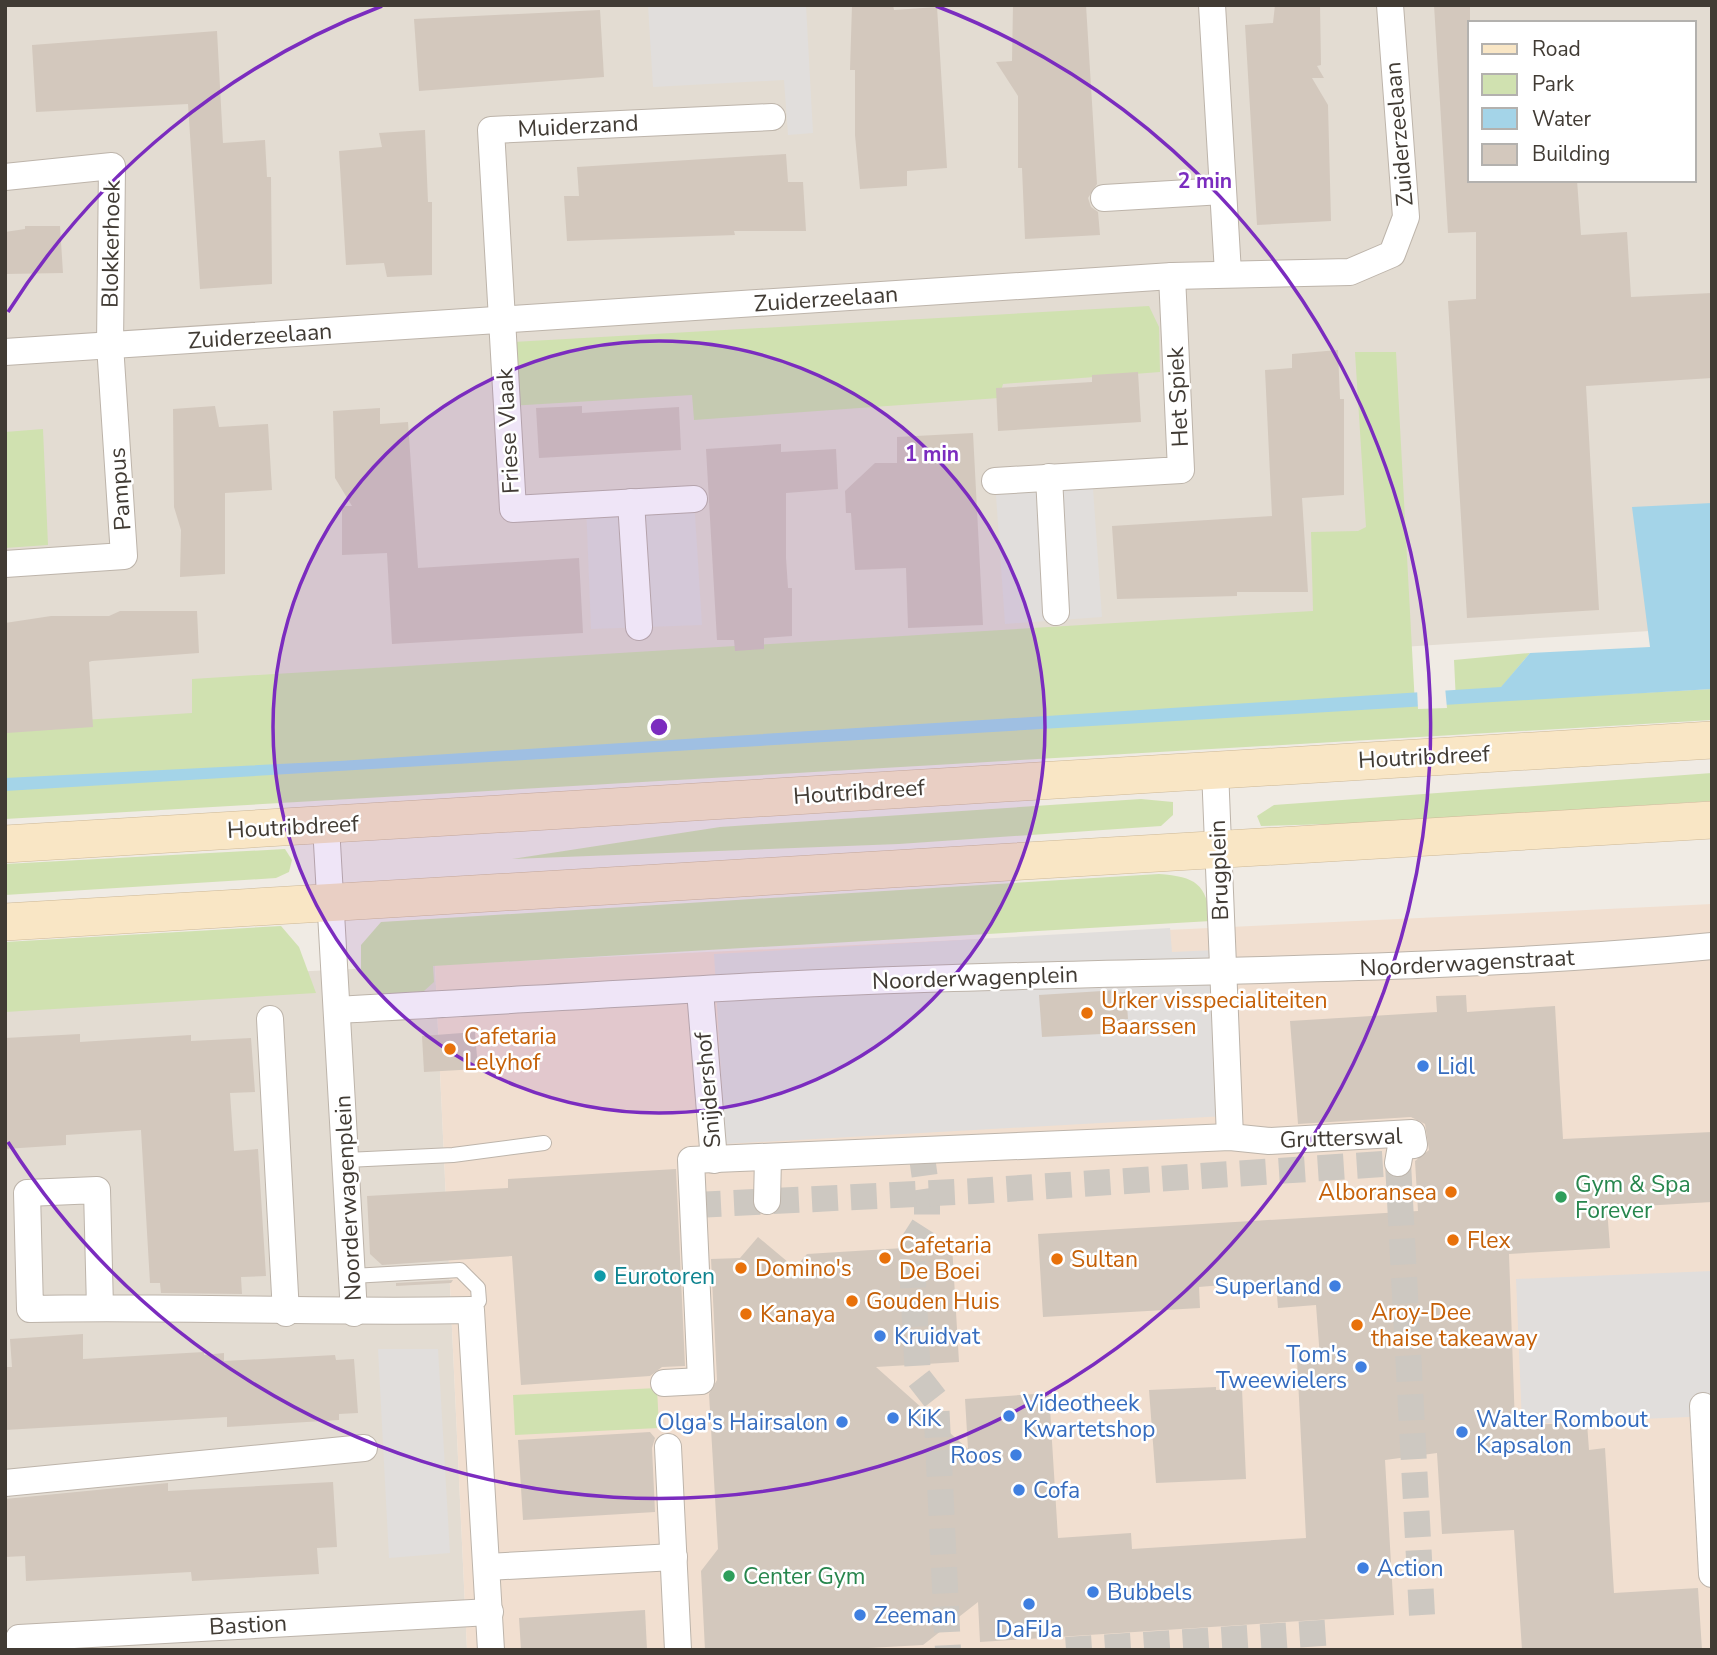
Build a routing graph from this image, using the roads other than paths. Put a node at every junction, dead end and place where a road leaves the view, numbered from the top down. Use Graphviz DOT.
graph roads {
  1 [pos="1212,5"];
  2 [pos="1390,5"];
  3 [pos="772,117"];
  4 [pos="5,177"];
  5 [pos="1223,191"];
  6 [pos="1104,198"];
  7 [pos="1228,273"];
  8 [pos="1172,276"];
  9 [pos="501,320"];
  10 [pos="110,345"];
  11 [pos="5,352"];
  12 [pos="1049,477"];
  13 [pos="995,481"];
  14 [pos="694,499"];
  15 [pos="631,502"];
  16 [pos="5,564"];
  17 [pos="1056,612"];
  18 [pos="639,627"];
  19 [pos="1712,740"];
  20 [pos="1215,770"];
  21 [pos="1712,820"];
  22 [pos="326,826"];
  23 [pos="5,844"];
  24 [pos="1217,849"];
  25 [pos="332,902"];
  26 [pos="5,922"];
  27 [pos="1712,946"];
  28 [pos="1223,970"];
  29 [pos="700,991"];
  30 [pos="338,1010"];
  31 [pos="270,1019"];
  32 [pos="1230,1136"];
  33 [pos="544,1143"];
  34 [pos="768,1157"];
  35 [pos="346,1160"];
  36 [pos="714,1160"];
  37 [pos="1398,1163"];
  38 [pos="767,1201"];
  39 [pos="352,1276"];
  40 [pos="475,1306"];
  41 [pos="100,1308"];
  42 [pos="286,1313"];
  43 [pos="354,1313"];
  44 [pos="664,1383"];
  45 [pos="1703,1406"];
  46 [pos="668,1447"];
  47 [pos="363,1448"];
  48 [pos="5,1483"];
  49 [pos="674,1557"];
  50 [pos="487,1567"];
  51 [pos="1712,1574"];
  52 [pos="490,1612"];
  53 [pos="20,1650"];
  54 [pos="491,1650"];
  55 [pos="678,1650"];
  1 -- 5 [label="street"];
  2 -- 7 [label="street, Zuiderzeelaan"];
  3 -- 9 [label="street, Muiderzand"];
  4 -- 10 [label="street, Blokkerhoek"];
  5 -- 6 [label="street"];
  5 -- 7 [label="street"];
  7 -- 8 [label="street, Zuiderzeelaan"];
  8 -- 9 [label="street, Zuiderzeelaan"];
  8 -- 12 [label="street, Het Spiek"];
  9 -- 10 [label="street, Zuiderzeelaan"];
  9 -- 15 [label="street, Friese Vlaak"];
  10 -- 11 [label="street, Zuiderzeelaan"];
  10 -- 16 [label="street, Pampus"];
  12 -- 13 [label="street, Het Spiek"];
  12 -- 17 [label="street"];
  14 -- 15 [label="street, Friese Vlaak"];
  15 -- 18 [label="street"];
  19 -- 20 [label="main road, Houtribdreef"];
  20 -- 22 [label="main road, Houtribdreef"];
  20 -- 24 [label="street, Brugplein"];
  21 -- 24 [label="main road"];
  22 -- 23 [label="main road, Houtribdreef"];
  22 -- 25 [label="street, Noorderwagenplein"];
  24 -- 25 [label="main road"];
  24 -- 28 [label="street, Brugplein"];
  25 -- 26 [label="main road"];
  25 -- 30 [label="street, Noorderwagenplein"];
  27 -- 28 [label="street, Noorderwagenstraat"];
  28 -- 29 [label="street, Noorderwagenplein"];
  28 -- 32 [label="street"];
  29 -- 30 [label="street, Noorderwagenplein"];
  29 -- 36 [label="street, Snijdershof"];
  30 -- 35 [label="street, Noorderwagenplein"];
  31 -- 42 [label="street"];
  32 -- 34 [label="street"];
  32 -- 37 [label="street, Grutterswal"];
  33 -- 35 [label="lane"];
  34 -- 36 [label="street"];
  34 -- 38 [label="street"];
  35 -- 39 [label="street, Noorderwagenplein"];
  36 -- 44 [label="street, Snijdershof"];
  39 -- 40 [label="lane"];
  39 -- 43 [label="street, Noorderwagenplein"];
  40 -- 43 [label="street, Noorderwagenplein"];
  40 -- 50 [label="street"];
  41 -- 41 [label="street"];
  41 -- 42 [label="street"];
  42 -- 43 [label="street"];
  45 -- 51 [label="street"];
  46 -- 49 [label="street"];
  47 -- 48 [label="street"];
  49 -- 50 [label="street"];
  49 -- 55 [label="street"];
  50 -- 52 [label="street"];
  52 -- 53 [label="street, Bastion"];
  52 -- 54 [label="street"];
}
